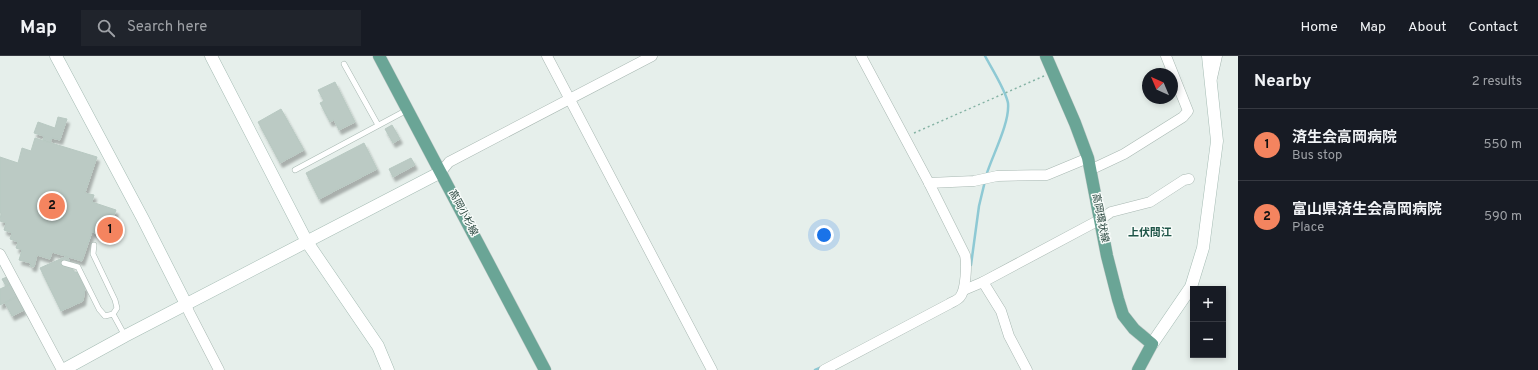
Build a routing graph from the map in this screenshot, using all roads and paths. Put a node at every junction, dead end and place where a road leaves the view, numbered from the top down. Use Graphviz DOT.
graph roads {
  1 [pos="56,56"];
  2 [pos="380,56"];
  3 [pos="547,56"];
  4 [pos="652,56"];
  5 [pos="861,56"];
  6 [pos="1046,56"];
  7 [pos="1166,56"];
  8 [pos="1208,56"];
  9 [pos="1217,56"];
  10 [pos="214,57"];
  11 [pos="344,64"];
  12 [pos="1053,72"];
  13 [pos="1211,86"];
  14 [pos="570,99"];
  15 [pos="408,109"];
  16 [pos="378,125"];
  17 [pos="904,137"];
  18 [pos="1089,164"];
  19 [pos="295,170"];
  20 [pos="441,172"];
  21 [pos="1189,179"];
  22 [pos="929,184"];
  23 [pos="1101,219"];
  24 [pos="307,242"];
  25 [pos="94,245"];
  26 [pos="0,254"];
  27 [pos="64,263"];
  28 [pos="983,282"];
  29 [pos="964,289"];
  30 [pos="186,304"];
  31 [pos="113,314"];
  32 [pos="125,336"];
  33 [pos="1152,344"];
  34 [pos="62,370"];
  35 [pos="219,370"];
  36 [pos="388,370"];
  37 [pos="545,370"];
  38 [pos="712,370"];
  39 [pos="824,370"];
  40 [pos="1027,370"];
  41 [pos="1138,370"];
  1 -- 30 [label="street"];
  2 -- 15 [label="main road, 高岡小杉線"];
  3 -- 14 [label="street"];
  4 -- 14 [label="street"];
  5 -- 17 [label="street"];
  6 -- 12 [label="main road, 高岡環状線"];
  7 -- 18 [label="street"];
  8 -- 13 [label="street"];
  9 -- 13 [label="street"];
  10 -- 24 [label="street"];
  11 -- 16 [label="lane"];
  12 -- 17 [label="path"];
  12 -- 18 [label="main road, 高岡環状線"];
  13 -- 33 [label="street"];
  14 -- 20 [label="street"];
  14 -- 38 [label="street"];
  15 -- 16 [label="lane"];
  15 -- 20 [label="main road, 高岡小杉線"];
  16 -- 19 [label="lane"];
  17 -- 22 [label="street"];
  18 -- 22 [label="street"];
  18 -- 23 [label="main road, 高岡環状線"];
  20 -- 24 [label="street"];
  20 -- 37 [label="main road, 高岡小杉線"];
  21 -- 23 [label="street"];
  22 -- 29 [label="street"];
  23 -- 28 [label="street"];
  23 -- 33 [label="main road, 高岡環状線"];
  24 -- 30 [label="street"];
  24 -- 36 [label="street"];
  25 -- 31 [label="lane"];
  26 -- 34 [label="street"];
  27 -- 31 [label="lane"];
  28 -- 29 [label="street"];
  28 -- 40 [label="street"];
  29 -- 39 [label="street"];
  30 -- 32 [label="street"];
  30 -- 35 [label="street"];
  31 -- 32 [label="lane"];
  32 -- 34 [label="street"];
  33 -- 41 [label="main road"];
}
